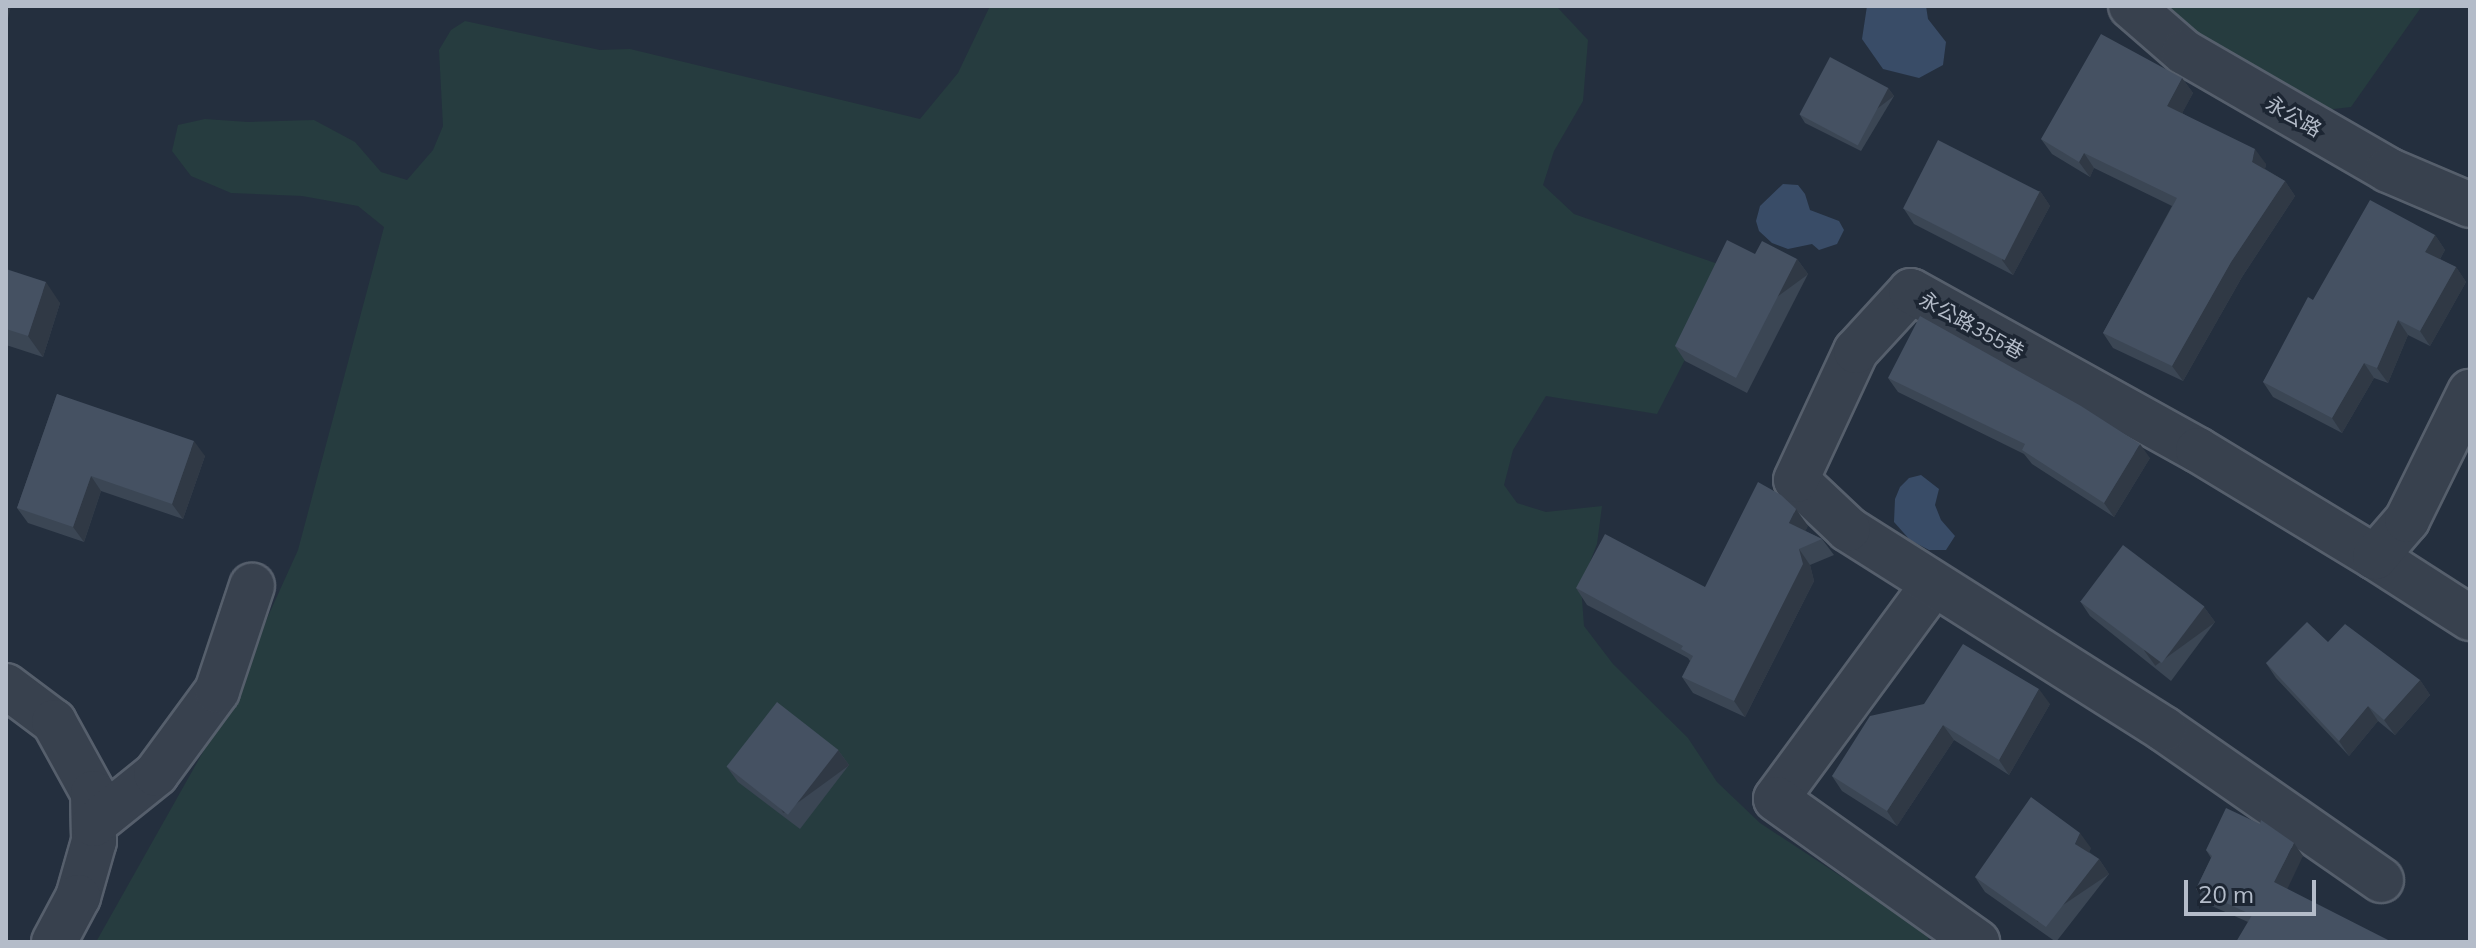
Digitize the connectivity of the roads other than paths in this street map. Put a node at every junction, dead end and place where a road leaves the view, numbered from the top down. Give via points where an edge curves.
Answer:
1 (2131, 6) edge
2 (2470, 205) edge
3 (2470, 392) edge
4 (2375, 557) junction
5 (1933, 585) junction
6 (252, 586) dead end
7 (2470, 618) edge
8 (6, 686) edge
9 (94, 824) junction
10 (2381, 880) dead end
11 (54, 942) edge
12 (1977, 942) edge

1 - 2 lane, 永公路 via 2184,52 2388,170
3 - 4 lane via 2407,520
4 - 5 lane, 永公路355巷 via 2198,450 1911,291 1856,351 1796,480 1848,529
4 - 7 lane, 永公路355巷
5 - 10 lane, 永公路355巷 via 2164,729
5 - 12 lane via 1776,799
6 - 9 lane via 217,691 156,774
8 - 9 lane via 54,722 93,793
9 - 11 lane via 78,897

